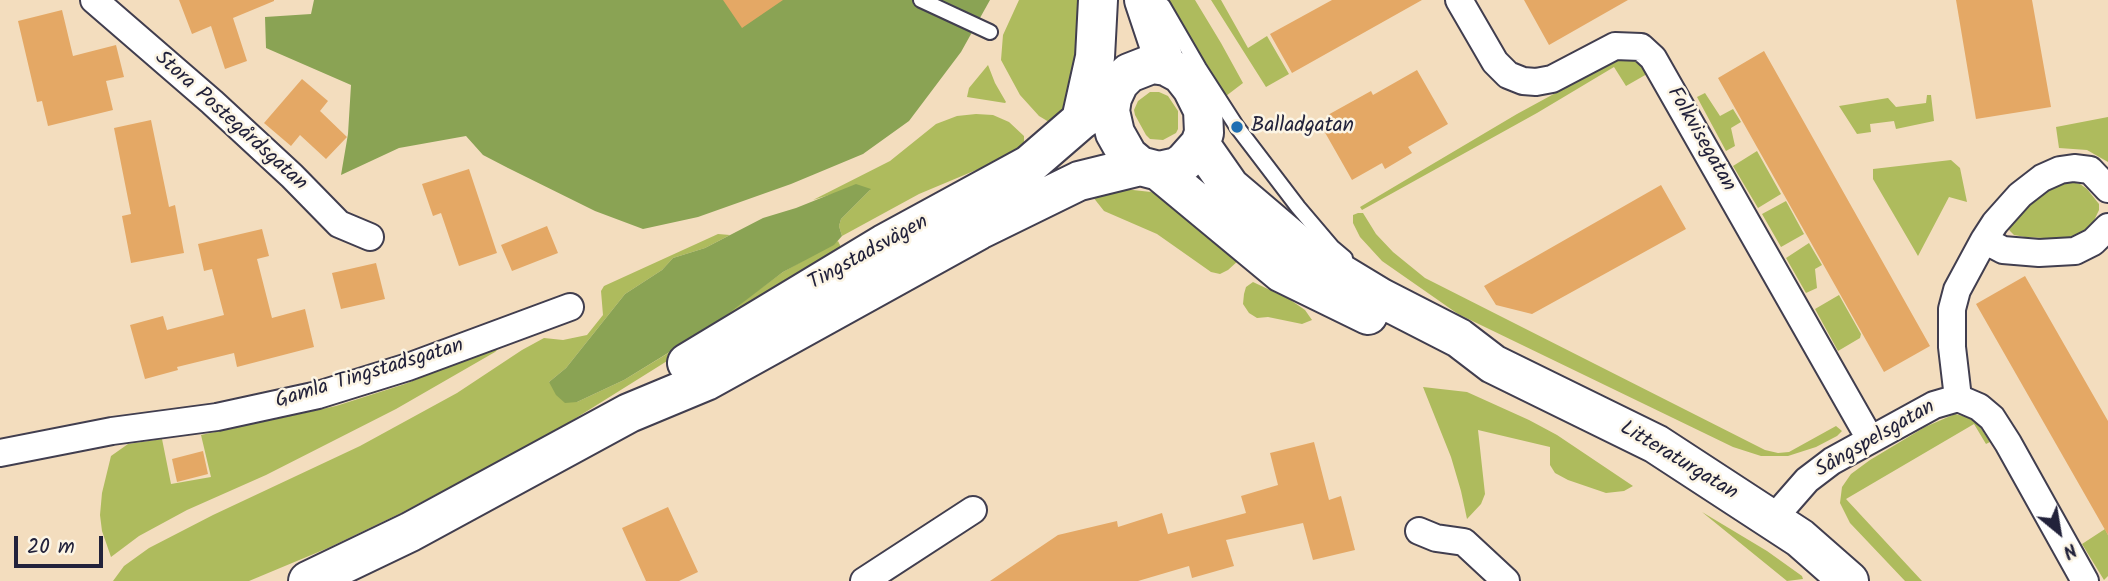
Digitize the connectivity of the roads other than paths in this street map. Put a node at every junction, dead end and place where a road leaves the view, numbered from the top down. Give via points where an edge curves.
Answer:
1 (94, 0) edge
2 (921, 0) edge
3 (1098, 0) edge
4 (1113, 0) edge
5 (1144, 0) edge
6 (1159, 0) edge
7 (1460, 0) edge
8 (990, 32) dead end
9 (1166, 66) junction
10 (1116, 91) junction
11 (1081, 120) junction
12 (1200, 144) junction
13 (1149, 168) junction
14 (2108, 189) edge
15 (2108, 227) edge
16 (370, 237) dead end
17 (1984, 240) junction
18 (1381, 298) junction
19 (570, 307) dead end
20 (1493, 364) junction
21 (1958, 398) junction
22 (629, 413) junction
23 (1870, 439) junction
24 (0, 453) edge
25 (973, 510) dead end
26 (1772, 520) junction
27 (1419, 531) dead end
28 (308, 581) edge
29 (864, 581) edge
30 (1506, 581) edge
31 (1849, 581) edge
32 (2085, 581) edge

1 - 16 street, Stora Postegårdsgatan via 212,102 339,224
2 - 8 lane
3 - 11 street via 1095,57
4 - 10 street, Litteraturgatan
5 - 9 street
6 - 18 lane via 1237,127 1298,207 1332,247 1370,279
7 - 23 street, Folkvisegatan via 1495,62 1523,81 1552,79 1615,46 1641,47 1653,58
9 - 10 street via 1141,67 1129,73
9 - 12 street via 1181,74 1198,98 1204,119
10 - 11 street, Tingstadsvägen
10 - 13 street, Litteraturgatan via 1111,121 1115,133 1128,156
11 - 22 street, Tingstadsvägen via 1029,165 884,243 690,362
12 - 13 street via 1184,162
12 - 18 street, Litteraturgatan via 1230,187 1275,227 1310,255
13 - 20 street, Litteraturgatan via 1282,273 1458,356
13 - 22 street, Tingstadsvägen via 1079,181 979,230 706,381
14 - 17 street, Sångspelsgatan via 2090,170 2060,170 2020,195
15 - 17 street via 2075,251 2003,250
17 - 21 street, Sångspelsgatan via 1952,309
18 - 20 street, Litteraturgatan via 1458,338
19 - 24 street, Gamla Tingstadsgatan via 318,395 217,417
20 - 26 street, Litteraturgatan via 1656,444
21 - 23 street, Sångspelsgatan via 1934,405
21 - 32 street via 1992,418
22 - 28 street, Tingstadsvägen via 421,526
23 - 26 street, Sångspelsgatan via 1807,480
25 - 29 street
26 - 31 street, Litteraturgatan
27 - 30 street via 1464,542

